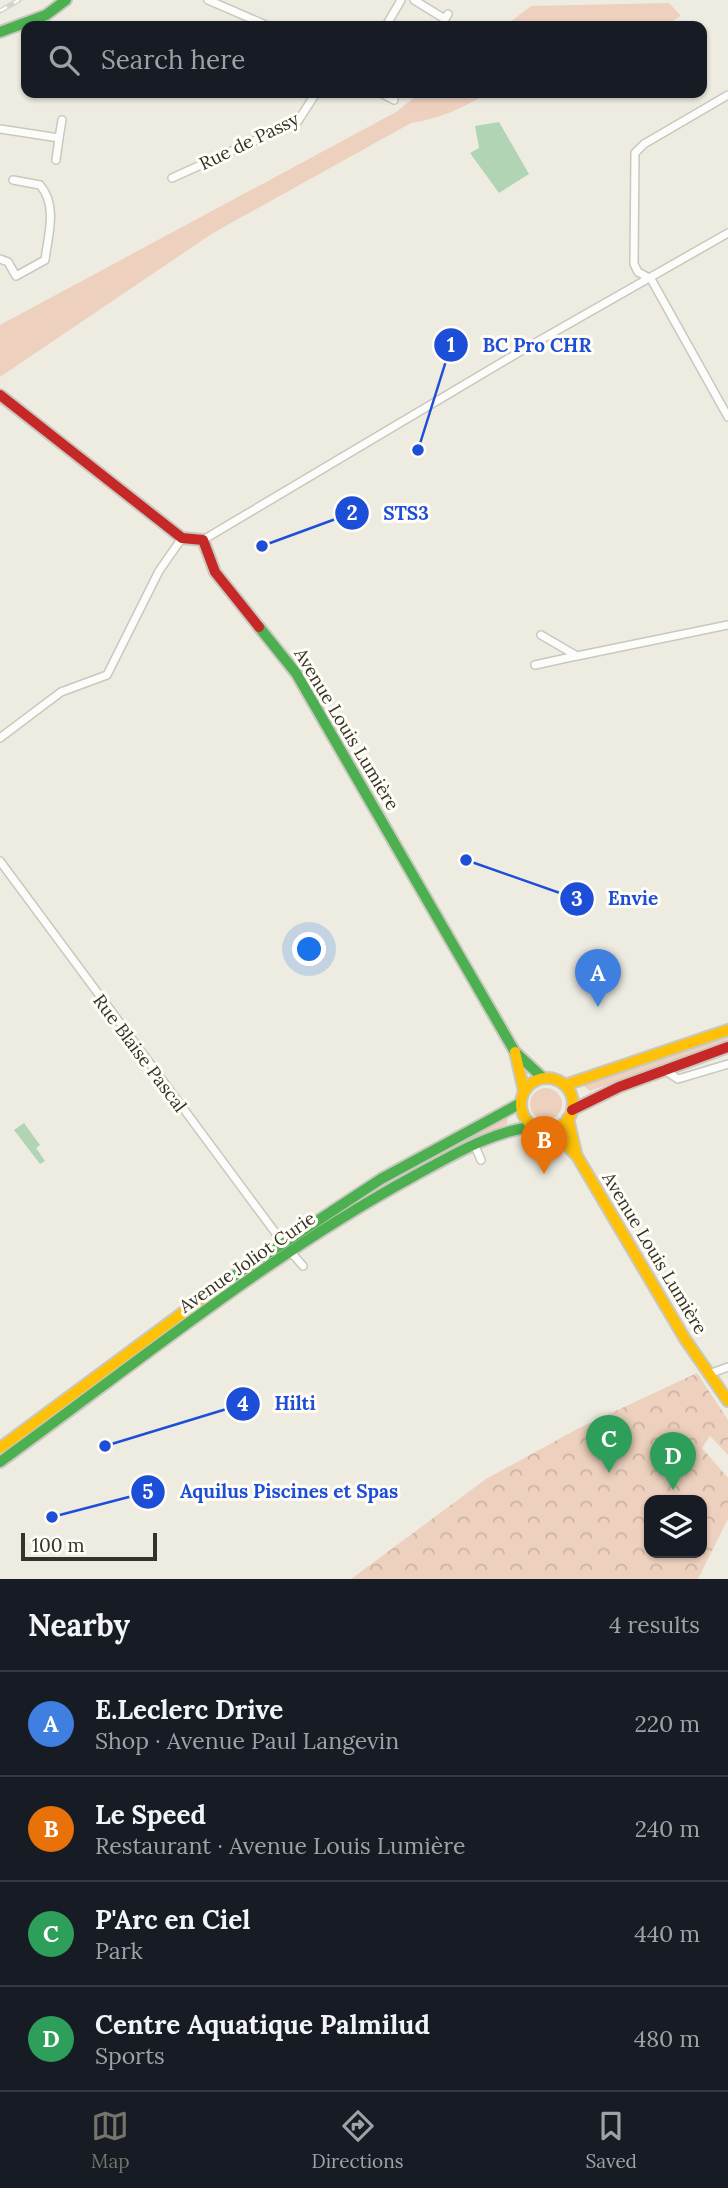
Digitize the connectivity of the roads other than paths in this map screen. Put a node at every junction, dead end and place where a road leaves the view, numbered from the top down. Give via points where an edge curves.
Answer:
1 (208, 0) edge
2 (401, 0) edge
3 (414, 0) edge
4 (62, 1) edge
5 (448, 14) dead end
6 (30, 21) edge
7 (256, 21) edge
8 (389, 21) edge
9 (21, 24) edge
10 (0, 32) edge
11 (728, 96) edge
12 (313, 98) edge
13 (391, 98) edge
14 (394, 100) dead end
15 (62, 120) dead end
16 (0, 130) edge
17 (59, 138) junction
18 (57, 160) dead end
19 (172, 178) dead end
20 (13, 180) dead end
21 (728, 233) edge
22 (0, 259) edge
23 (651, 279) junction
24 (0, 395) edge
25 (728, 417) edge
26 (182, 538) junction
27 (203, 540) junction
28 (728, 625) edge
29 (541, 635) dead end
30 (577, 656) junction
31 (535, 665) dead end
32 (0, 738) edge
33 (0, 861) edge
34 (728, 1030) edge
35 (728, 1047) edge
36 (516, 1052) junction
37 (728, 1064) edge
38 (663, 1069) junction
39 (543, 1078) junction
40 (565, 1085) junction
41 (524, 1091) junction
42 (521, 1103) junction
43 (570, 1114) junction
44 (535, 1126) junction
45 (551, 1129) junction
46 (474, 1144) junction
47 (577, 1156) junction
48 (481, 1160) dead end
49 (286, 1247) junction
50 (303, 1266) dead end
51 (728, 1367) edge
52 (709, 1374) junction
53 (728, 1401) edge
54 (0, 1448) edge
55 (0, 1462) edge

1 - 7 street
2 - 8 street
3 - 5 street via 445,19
4 - 6 main road
9 - 10 main road
11 - 23 street via 635,153 634,264
12 - 19 street, Rue de Passy via 298,121
13 - 14 street
15 - 17 street
16 - 17 street
17 - 18 street
20 - 22 street via 40,185 49,199 52,208 45,260 16,276 8,262
21 - 23 street
23 - 25 street
23 - 27 street
24 - 26 main road
26 - 27 main road
26 - 32 street via 159,571 107,675 61,692
27 - 36 main road, Avenue Louis Lumière via 215,572 296,673
28 - 30 street
29 - 30 street
30 - 31 street
33 - 49 street, Rue Blaise Pascal
34 - 40 main road
35 - 38 main road
36 - 39 main road, Avenue Louis Lumière
36 - 41 main road, Avenue Louis Lumière
37 - 38 street via 678,1079
38 - 43 main road via 583,1102
39 - 40 main road
39 - 41 main road
40 - 43 main road via 572,1097
41 - 42 main road
42 - 44 main road via 524,1116
42 - 49 main road, Avenue Joliot Curie via 381,1179
43 - 45 main road
43 - 47 main road, Avenue Louis Lumière
44 - 45 main road
44 - 46 main road, Avenue Joliot Curie via 512,1129
45 - 47 main road, Avenue Louis Lumière
46 - 48 street
46 - 49 main road, Avenue Joliot Curie
47 - 52 main road, Avenue Louis Lumière
49 - 50 street, Rue Blaise Pascal
49 - 54 main road, Avenue Joliot Curie via 234,1275
49 - 55 main road, Avenue Joliot Curie
51 - 52 street
52 - 53 main road, Avenue Louis Lumière

